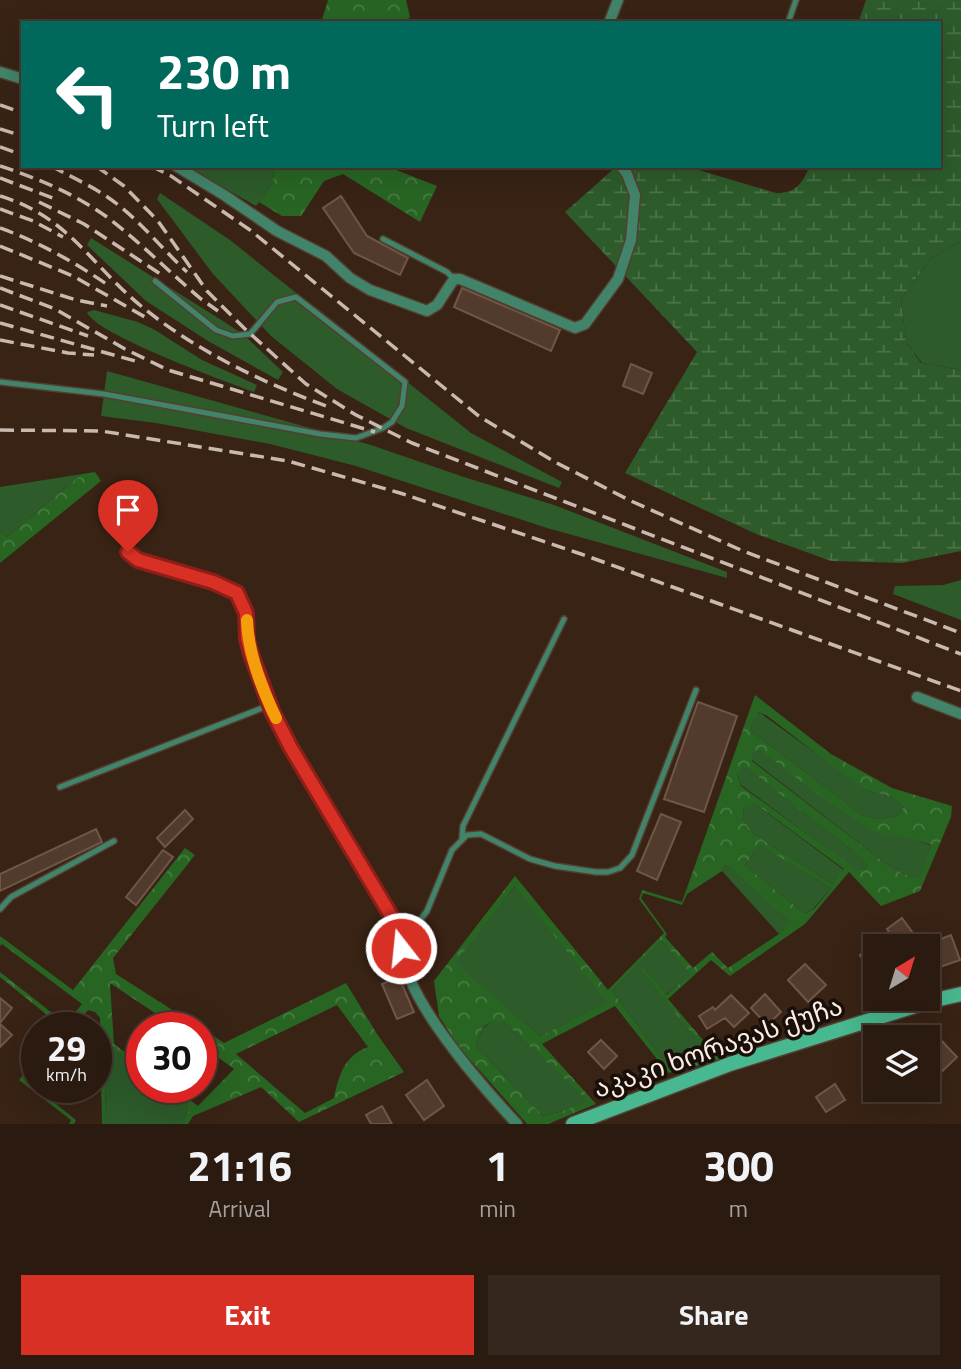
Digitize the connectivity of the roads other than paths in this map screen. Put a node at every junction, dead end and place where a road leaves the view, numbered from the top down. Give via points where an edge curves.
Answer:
1 (618, 0) edge
2 (796, 0) edge
3 (610, 21) edge
4 (789, 21) edge
5 (0, 72) edge
6 (21, 78) edge
7 (179, 168) edge
8 (622, 168) edge
9 (383, 239) dead end
10 (453, 279) junction
11 (155, 281) dead end
12 (0, 382) edge
13 (136, 500) dead end
14 (564, 619) dead end
15 (696, 690) dead end
16 (917, 697) dead end
17 (270, 705) junction
18 (961, 714) edge
19 (60, 787) dead end
20 (462, 838) junction
21 (114, 841) dead end
22 (0, 909) edge
23 (407, 938) junction
24 (961, 994) edge
25 (517, 1124) edge
26 (573, 1124) edge

1 - 3 street
2 - 4 lane
5 - 6 street
7 - 10 street via 277,231 326,256 370,290 427,311 437,305
8 - 10 street via 635,195 631,240 618,279 585,324 575,328 460,278
9 - 10 lane
11 - 12 lane via 216,330 233,336 250,334 277,302 296,297 405,382 402,406 392,422 356,438 104,394
13 - 17 lane via 124,539 128,552 138,560 237,593
14 - 20 lane via 463,826
15 - 20 lane via 632,855 620,868 596,872 555,866 518,854 481,834
16 - 18 street
17 - 19 lane
17 - 23 lane via 291,748
20 - 23 lane via 452,850 427,911
21 - 22 lane via 11,897
23 - 25 street via 401,948 403,961 436,1028
24 - 26 street, აკაკი ხორავას ქუჩა via 730,1064

